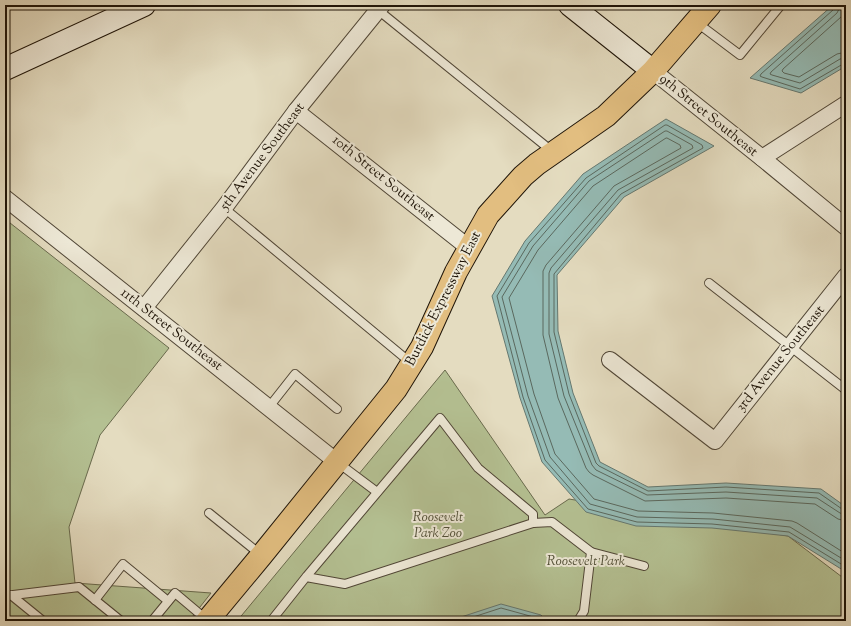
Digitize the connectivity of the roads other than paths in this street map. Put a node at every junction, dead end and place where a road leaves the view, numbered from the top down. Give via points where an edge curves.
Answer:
1 (144, 5) edge
2 (570, 5) edge
3 (710, 5) edge
4 (781, 5) edge
5 (380, 7) edge
6 (696, 22) junction
7 (5, 68) edge
8 (653, 71) junction
9 (846, 104) edge
10 (296, 110) junction
11 (554, 152) junction
12 (762, 158) junction
13 (5, 198) edge
14 (224, 208) junction
15 (846, 227) edge
16 (469, 248) junction
17 (846, 276) edge
18 (709, 283) dead end
19 (144, 308) junction
20 (790, 346) junction
21 (610, 360) dead end
22 (411, 364) junction
23 (846, 390) edge
24 (269, 407) junction
25 (337, 409) dead end
26 (337, 462) junction
27 (377, 492) junction
28 (209, 514) dead end
29 (533, 523) junction
30 (591, 552) junction
31 (261, 556) junction
32 (644, 566) dead end
33 (306, 577) junction
34 (8, 596) edge
35 (95, 600) junction
36 (168, 601) junction
37 (207, 620) edge
38 (43, 621) edge
39 (121, 621) edge
40 (152, 621) edge
41 (271, 621) edge
42 (578, 621) edge

1 - 7 street
2 - 8 street, 9th Street Southeast
3 - 6 main road, Burdick Expressway East
4 - 6 lane via 740,55
5 - 10 street, 5th Avenue Southeast
5 - 11 lane
6 - 8 main road, Burdick Expressway East
8 - 11 main road, Burdick Expressway East via 606,116
8 - 12 street, 9th Street Southeast
9 - 12 street
10 - 14 street, 5th Avenue Southeast
10 - 16 street, 10th Street Southeast
11 - 16 main road, Burdick Expressway East via 523,176 488,215
12 - 15 street, 9th Street Southeast
13 - 19 street, 11th Street Southeast
14 - 19 street, 5th Avenue Southeast
14 - 22 lane
16 - 22 main road, Burdick Expressway East via 422,347
17 - 20 street, 3rd Avenue Southeast
18 - 20 lane
19 - 24 street, 11th Street Southeast
20 - 21 street, 3rd Avenue Southeast via 715,441
20 - 23 lane
22 - 26 main road, Burdick Expressway East via 396,389
24 - 25 lane via 295,374
24 - 26 street, 11th Street Southeast
26 - 27 lane
26 - 31 main road, Burdick Expressway East
27 - 29 lane via 440,418 478,468 533,514
27 - 33 lane
28 - 31 lane
29 - 30 lane via 552,522
29 - 33 lane via 345,584
30 - 32 lane
30 - 42 lane via 584,612
31 - 37 main road, Burdick Expressway East
33 - 41 lane
34 - 35 lane via 79,587
34 - 38 lane
35 - 36 lane via 123,564
35 - 39 lane
36 - 37 lane via 175,593
36 - 40 lane

